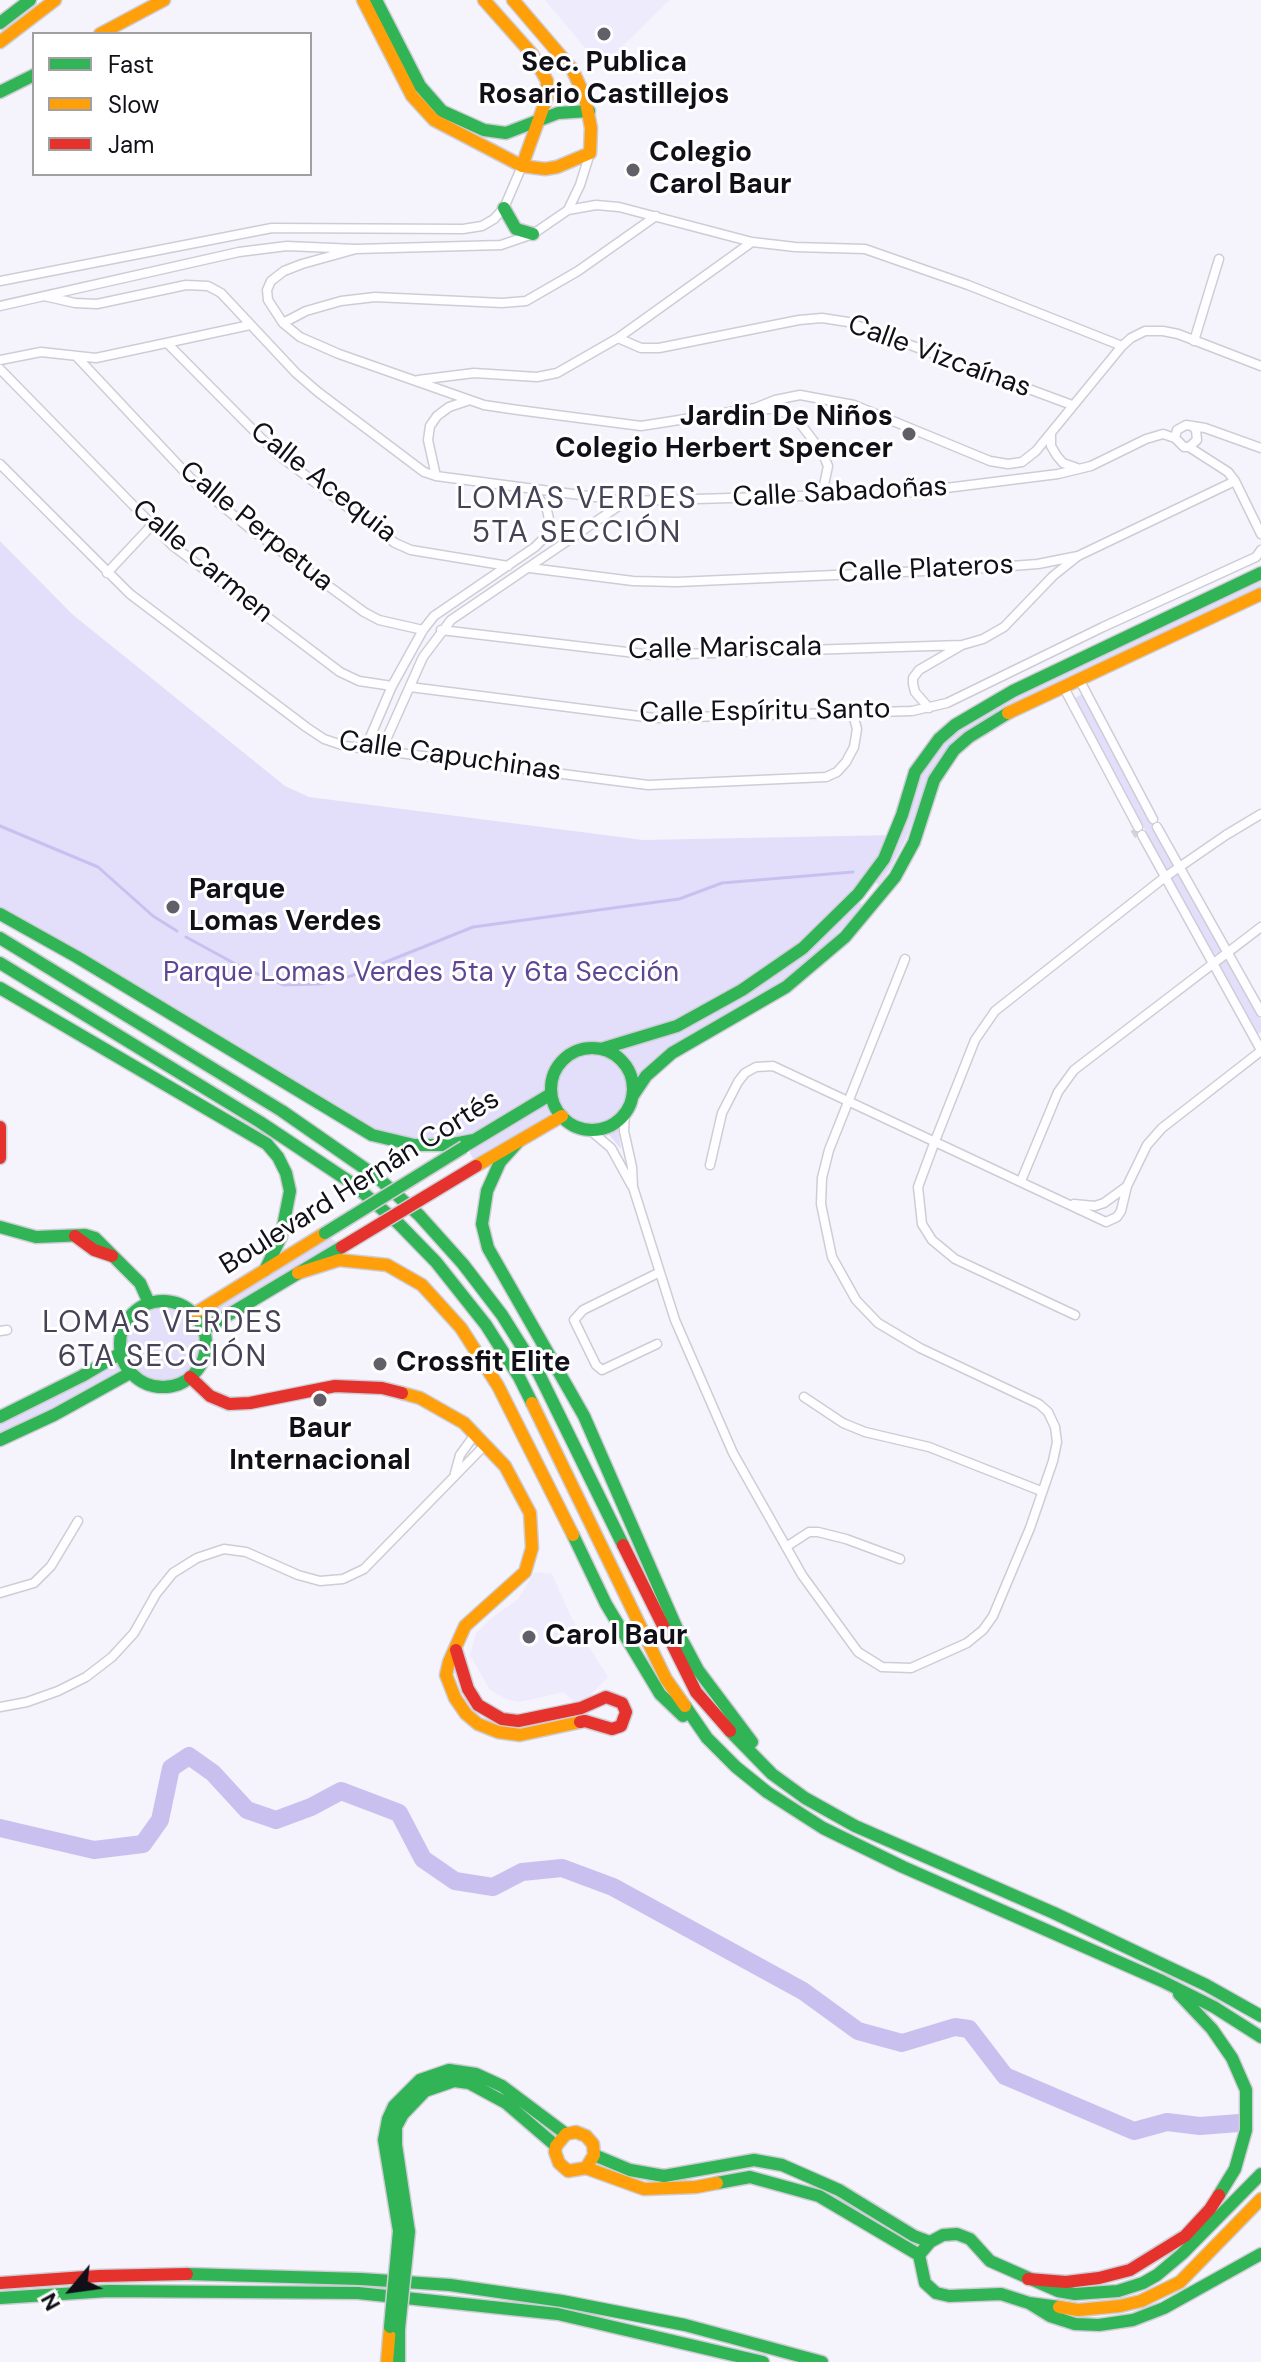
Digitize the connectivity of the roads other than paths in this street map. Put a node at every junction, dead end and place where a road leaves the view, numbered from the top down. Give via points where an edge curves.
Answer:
1 (30, 0) edge
2 (55, 0) edge
3 (164, 0) edge
4 (363, 0) edge
5 (376, 0) edge
6 (484, 0) edge
7 (513, 0) edge
8 (0, 23) edge
9 (104, 32) edge
10 (0, 42) edge
11 (32, 76) edge
12 (0, 92) edge
13 (589, 111) junction
14 (540, 119) junction
15 (590, 153) junction
16 (522, 166) junction
17 (504, 208) junction
18 (568, 210) junction
19 (656, 216) junction
20 (533, 234) junction
21 (752, 242) junction
22 (356, 249) junction
23 (1219, 259) dead end
24 (0, 281) edge
25 (44, 296) junction
26 (0, 306) edge
27 (283, 323) junction
28 (250, 325) junction
29 (618, 338) junction
30 (1194, 341) junction
31 (168, 344) junction
32 (1122, 346) junction
33 (77, 357) junction
34 (0, 360) edge
35 (1261, 366) edge
36 (0, 369) edge
37 (418, 380) junction
38 (470, 400) junction
39 (1072, 405) junction
40 (755, 408) junction
41 (1192, 426) junction
42 (1051, 433) junction
43 (1175, 438) junction
44 (1189, 447) junction
45 (1261, 448) edge
46 (0, 464) edge
47 (1082, 469) junction
48 (436, 476) junction
49 (1235, 481) junction
50 (533, 489) junction
51 (809, 497) junction
52 (626, 501) junction
53 (151, 526) junction
54 (1261, 534) edge
55 (1261, 550) edge
56 (1078, 556) junction
57 (508, 566) junction
58 (530, 568) junction
59 (107, 573) junction
60 (1261, 573) edge
61 (1261, 594) edge
62 (423, 630) junction
63 (441, 630) junction
64 (962, 645) junction
65 (1079, 679) junction
66 (392, 686) junction
67 (1063, 686) junction
68 (410, 687) junction
69 (929, 708) junction
70 (852, 711) junction
71 (365, 749) junction
72 (381, 751) junction
73 (1139, 793) junction
74 (1124, 801) junction
75 (1261, 814) edge
76 (1179, 867) junction
77 (1165, 877) junction
78 (869, 880) junction
79 (884, 892) junction
80 (858, 894) junction
81 (872, 906) junction
82 (0, 914) edge
83 (1261, 927) edge
84 (0, 938) edge
85 (1228, 953) junction
86 (905, 959) dead end
87 (0, 963) edge
88 (1213, 964) junction
89 (0, 988) edge
90 (1261, 1012) edge
91 (601, 1049) junction
92 (1261, 1050) edge
93 (551, 1094) junction
94 (632, 1097) junction
95 (849, 1101) junction
96 (625, 1113) junction
97 (562, 1116) junction
98 (0, 1127) edge
99 (590, 1130) junction
100 (935, 1141) junction
101 (518, 1142) junction
102 (469, 1144) junction
103 (628, 1153) junction
104 (618, 1157) junction
105 (0, 1158) edge
106 (710, 1165) dead end
107 (1021, 1181) junction
108 (1127, 1186) junction
109 (633, 1187) junction
110 (1070, 1204) junction
111 (0, 1227) edge
112 (265, 1270) junction
113 (298, 1273) junction
114 (658, 1273) junction
115 (149, 1303) junction
116 (194, 1314) junction
117 (1075, 1315) dead end
118 (203, 1330) junction
119 (657, 1344) dead end
120 (121, 1353) junction
121 (130, 1373) junction
122 (190, 1377) junction
123 (804, 1397) dead end
124 (0, 1417) edge
125 (476, 1433) junction
126 (0, 1440) edge
127 (486, 1444) junction
128 (455, 1474) junction
129 (1041, 1491) junction
130 (78, 1521) dead end
131 (786, 1547) junction
132 (900, 1559) dead end
133 (0, 1593) edge
134 (456, 1650) junction
135 (0, 1707) edge
136 (707, 1738) junction
137 (805, 1798) junction
138 (1162, 1981) junction
139 (1230, 1998) junction
140 (1261, 2003) edge
141 (1261, 2016) edge
142 (1261, 2037) edge
143 (566, 2134) junction
144 (556, 2146) junction
145 (594, 2155) junction
146 (586, 2168) junction
147 (1261, 2174) edge
148 (1261, 2199) edge
149 (404, 2232) junction
150 (930, 2242) junction
151 (1261, 2254) edge
152 (919, 2255) junction
153 (1028, 2279) junction
154 (0, 2283) edge
155 (0, 2298) edge
156 (1029, 2303) junction
157 (395, 2328) junction
158 (387, 2362) edge
159 (399, 2362) edge
160 (763, 2362) edge
161 (822, 2362) edge

1 - 8 main road
2 - 10 main road
3 - 9 main road
4 - 16 main road via 420,107 434,120
5 - 14 main road via 420,86 442,111 484,130 506,133
6 - 14 main road via 542,69 547,97
7 - 13 main road via 572,69
11 - 12 main road
13 - 14 main road
13 - 15 main road
14 - 16 main road
15 - 16 main road via 557,167
15 - 18 street
16 - 17 street
17 - 20 main road via 516,229
17 - 24 street via 482,226 463,229 272,228
18 - 19 street via 596,205
18 - 20 street
19 - 21 street
19 - 27 street via 526,301 375,297 341,301
20 - 22 street via 501,245
21 - 29 street
21 - 32 street via 865,249
22 - 25 street via 287,246 239,252
22 - 27 street via 302,264 271,281 268,300
23 - 30 street
25 - 26 street
25 - 28 street, Calle Sabadoñas via 97,304 186,285 208,286
27 - 37 street via 300,337 339,354
28 - 31 street
28 - 48 street, Calle Sabadoñas via 318,392 401,456
29 - 37 street via 557,373 474,373
29 - 39 street, Calle Vizcaínas via 641,348 659,348 822,318 848,322
30 - 32 street via 1145,331
30 - 35 street
31 - 33 street
31 - 57 street, Calle Acequia via 276,453 395,543
32 - 39 street
33 - 34 street via 41,352
33 - 62 street, Calle Perpetua via 198,486 248,527 364,612
36 - 53 street, Calle Carmen
37 - 38 street
38 - 40 street via 641,426
38 - 48 street via 449,407 430,426
39 - 42 street
40 - 42 street via 800,395 854,405 1008,464 1022,462
40 - 51 street via 776,409 796,418 822,452 828,466 824,485
41 - 43 street, Calle Sabadoñas via 1180,426
41 - 44 street via 1198,435
41 - 45 street
42 - 47 street via 1051,446 1063,463
43 - 44 street
43 - 47 street, Calle Sabadoñas via 1163,434 1146,439
44 - 49 street
46 - 59 street, Calle Capuchinas
47 - 51 street, Calle Sabadoñas via 906,493
48 - 50 street, Calle Sabadoñas
49 - 54 street
49 - 56 street
50 - 52 street, Calle Sabadoñas
50 - 57 street via 550,524 545,537
51 - 52 street, Calle Sabadoñas
52 - 58 street
53 - 59 street
53 - 66 street, Calle Carmen via 340,672
55 - 69 street, Calle Espíritu Santo via 1256,557
56 - 58 street, Calle Plateros via 970,569 677,582
56 - 64 street, Calle Plateros via 1004,627
57 - 62 street via 434,616
58 - 63 street
59 - 71 street, Calle Capuchinas via 324,739
60 - 78 main road via 1013,691 955,725 915,772 884,859
61 - 65 main road
62 - 66 street
63 - 64 street, Calle Mariscala via 652,655
63 - 68 street
64 - 69 street, Calle Plateros via 913,678 915,692
65 - 67 main road
65 - 73 street
66 - 71 street
67 - 74 street
67 - 79 main road via 997,720 954,750 934,780 906,860
68 - 70 street, Calle Espíritu Santo via 654,718
68 - 72 street
69 - 70 street, Calle Espíritu Santo
70 - 72 street, Calle Capuchinas via 854,747 837,772 826,777 648,785
71 - 72 street, Calle Capuchinas
73 - 74 street
73 - 76 street
74 - 77 street
75 - 76 street
76 - 77 street
76 - 85 street
77 - 88 street
77 - 100 street via 995,1011 975,1040
78 - 79 main road
78 - 80 main road
79 - 81 main road
80 - 81 main road
80 - 91 main road via 803,948 742,990 677,1026
81 - 94 main road via 819,961 786,987 672,1053
82 - 102 main road via 372,1135 414,1145
83 - 85 street
84 - 137 main road via 282,1111 377,1177 419,1215 502,1315 539,1374 696,1692 744,1748
85 - 88 street
85 - 90 street
86 - 95 street
87 - 136 main road via 353,1184 436,1262 519,1377 666,1679
88 - 92 street
88 - 107 street via 1065,1079
89 - 112 main road via 267,1144 286,1173 290,1191 281,1237
91 - 93 main road via 581,1049 564,1058 553,1075
91 - 94 main road via 629,1070
92 - 108 street via 1162,1128 1142,1153
93 - 97 main road
93 - 102 main road, Boulevard Hernán Cortés
94 - 96 main road
95 - 100 street
95 - 106 street via 773,1066 756,1067 731,1093
95 - 129 street via 822,1178 821,1204 832,1257 856,1300 878,1323 1048,1412 1057,1442
96 - 99 main road via 611,1126
96 - 103 street
97 - 99 main road
97 - 101 main road, Boulevard Hernán Cortés
98 - 105 main road
99 - 104 street
100 - 107 street
100 - 117 street via 918,1187 922,1224 932,1240 955,1259
101 - 113 main road, Boulevard Hernán Cortés, bridge
101 - 137 main road via 500,1162 487,1191 482,1224 488,1248 584,1416 698,1670 730,1716
102 - 112 main road, Boulevard Hernán Cortés, bridge
103 - 104 street
103 - 109 street
104 - 109 street
107 - 110 street
108 - 110 street via 1095,1206
108 - 110 street via 1121,1211 1111,1221 1102,1222
109 - 114 street
111 - 115 main road via 36,1237 75,1236 112,1256 140,1283
112 - 116 main road, Boulevard Hernán Cortés
113 - 118 main road, Boulevard Hernán Cortés
113 - 136 main road via 339,1260 387,1265 422,1285 443,1307 498,1386 606,1604 660,1694
114 - 119 street via 577,1313 574,1320 602,1370
114 - 131 street via 733,1453
115 - 116 main road via 173,1302
115 - 120 main road via 125,1323
116 - 118 main road
118 - 122 main road via 206,1347
120 - 121 main road
120 - 124 main road
121 - 122 main road via 159,1387
121 - 126 main road
122 - 125 main road via 210,1396 229,1404 335,1386 382,1388 428,1401
123 - 129 street via 865,1432 929,1447
125 - 127 main road
125 - 128 street via 460,1455
127 - 128 street
127 - 134 main road via 527,1505 532,1548 525,1572 465,1626
128 - 135 street via 364,1569 343,1579 320,1581 246,1552 224,1549 197,1558 173,1573 134,1633 86,1677 48,1695
129 - 131 street via 993,1616 967,1643 911,1668 882,1667 858,1652
130 - 133 street via 51,1566 34,1583
131 - 132 street via 818,1532
134 - 134 main road via 446,1675 455,1698 478,1724 520,1735 585,1721 612,1729 625,1719 622,1703 606,1697 530,1719 502,1719 473,1697
136 - 138 main road via 767,1792 823,1828
137 - 139 main road via 911,1853 1054,1913
138 - 142 main road
138 - 153 main road via 1212,2029 1246,2090 1246,2130 1235,2169 1185,2236 1130,2270 1066,2282
139 - 140 main road
139 - 141 main road
143 - 144 main road
143 - 145 main road via 586,2136
143 - 149 main road via 502,2086 476,2074 449,2070 420,2080 394,2106 384,2140
144 - 146 main road via 563,2168
144 - 149 main road via 506,2103 469,2083 454,2081 425,2091 396,2127
145 - 146 main road
145 - 150 main road via 630,2170 664,2176 754,2160 782,2165 839,2190
146 - 152 main road via 644,2189 750,2177 772,2181 819,2196
147 - 153 main road via 1182,2254 1143,2283 1075,2294
148 - 156 main road via 1180,2282 1141,2301 1078,2310
149 - 157 main road, bridge
150 - 152 main road
150 - 153 main road via 957,2234 970,2239 990,2261
151 - 156 main road via 1133,2320 1075,2324
152 - 156 main road via 925,2283 936,2293 1001,2294
154 - 161 main road via 192,2274 450,2285 670,2322
155 - 160 main road via 150,2290 358,2293 558,2314
157 - 158 main road
157 - 159 main road

